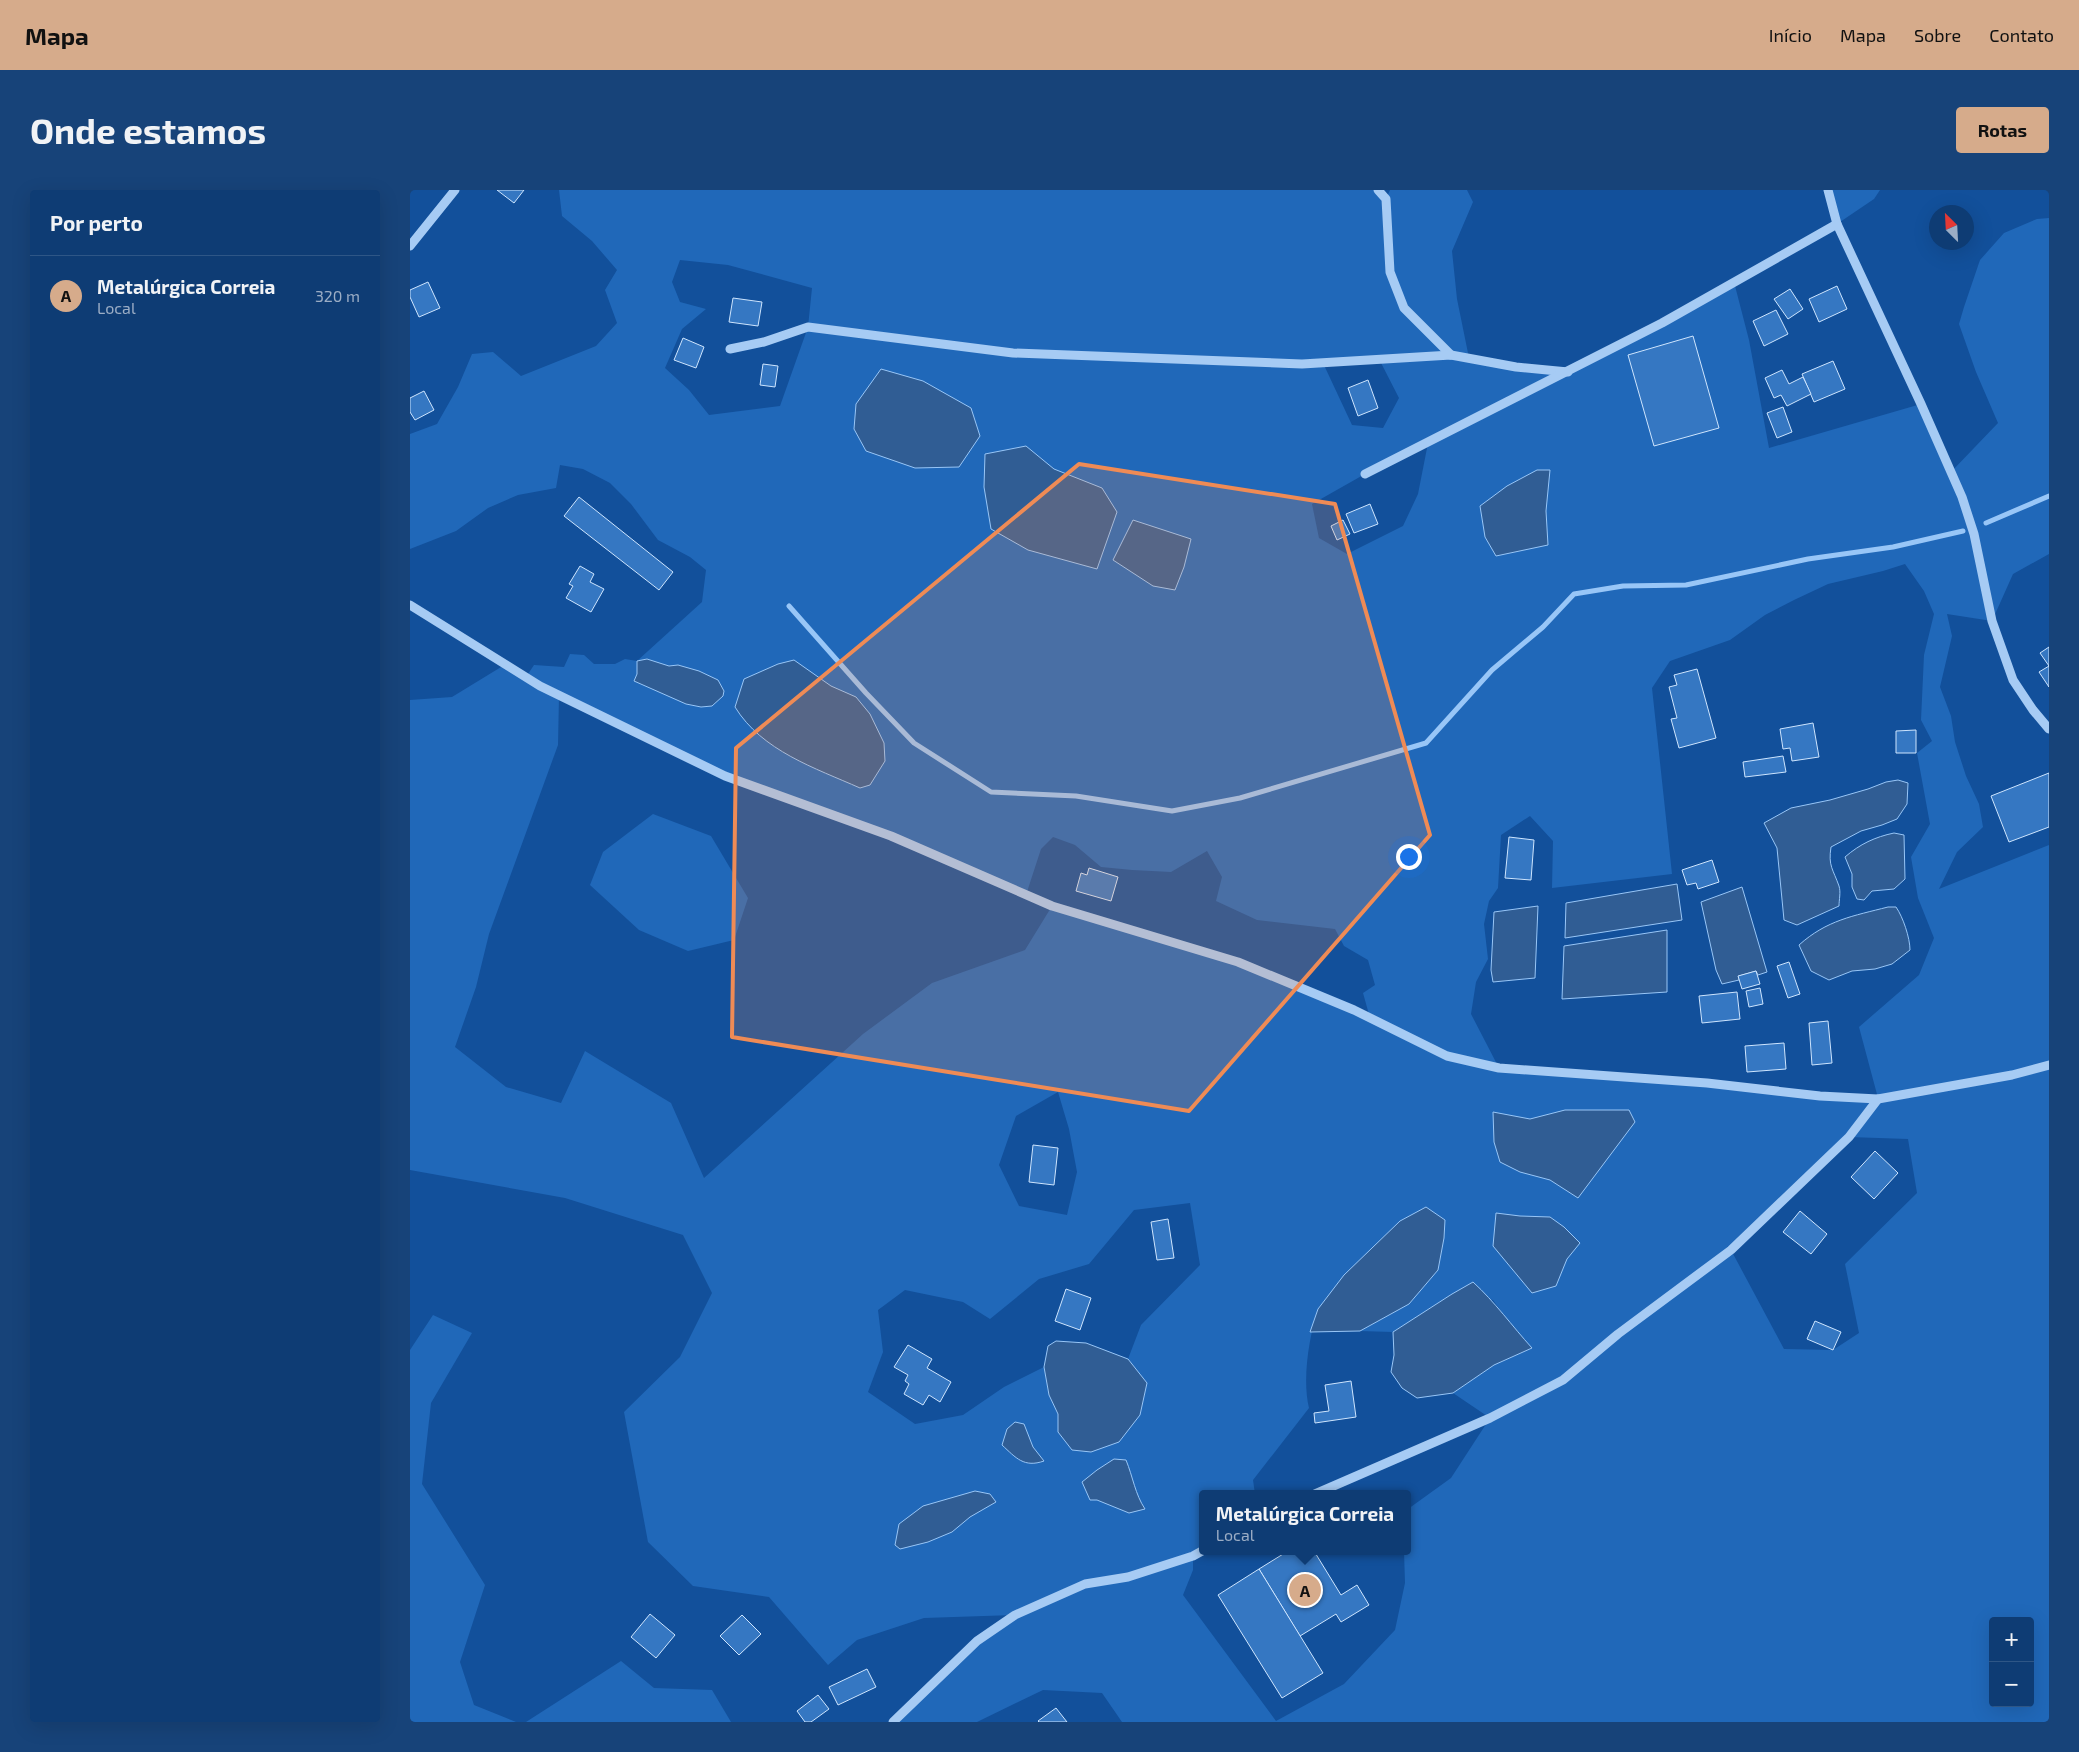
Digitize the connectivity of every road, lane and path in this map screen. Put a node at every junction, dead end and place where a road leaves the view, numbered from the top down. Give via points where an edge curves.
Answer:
1 (455, 190) edge
2 (1378, 190) edge
3 (1828, 190) edge
4 (1837, 224) junction
5 (410, 246) edge
6 (730, 349) dead end
7 (1450, 354) junction
8 (1568, 372) junction
9 (1365, 474) dead end
10 (410, 605) edge
11 (2049, 728) edge
12 (2049, 1065) edge
13 (1878, 1098) junction
14 (1324, 1490) edge
15 (1199, 1552) edge
16 (893, 1722) edge

1 - 5 street
2 - 7 street via 1386,199 1390,272 1404,308
3 - 4 street
4 - 8 street
4 - 11 street via 1962,497 1974,534 1992,620 2014,680
6 - 7 street via 808,327 1013,353 1302,364
7 - 8 street via 1516,367
8 - 9 street
10 - 13 street via 540,686 725,776 891,836 1052,906 1238,962 1354,1010 1447,1056 1499,1068 1707,1083 1820,1096
12 - 13 street via 2012,1075
13 - 14 street via 1849,1137 1731,1250 1618,1334 1563,1380 1490,1418
15 - 16 street via 1128,1577 1085,1584 1015,1615 977,1641

